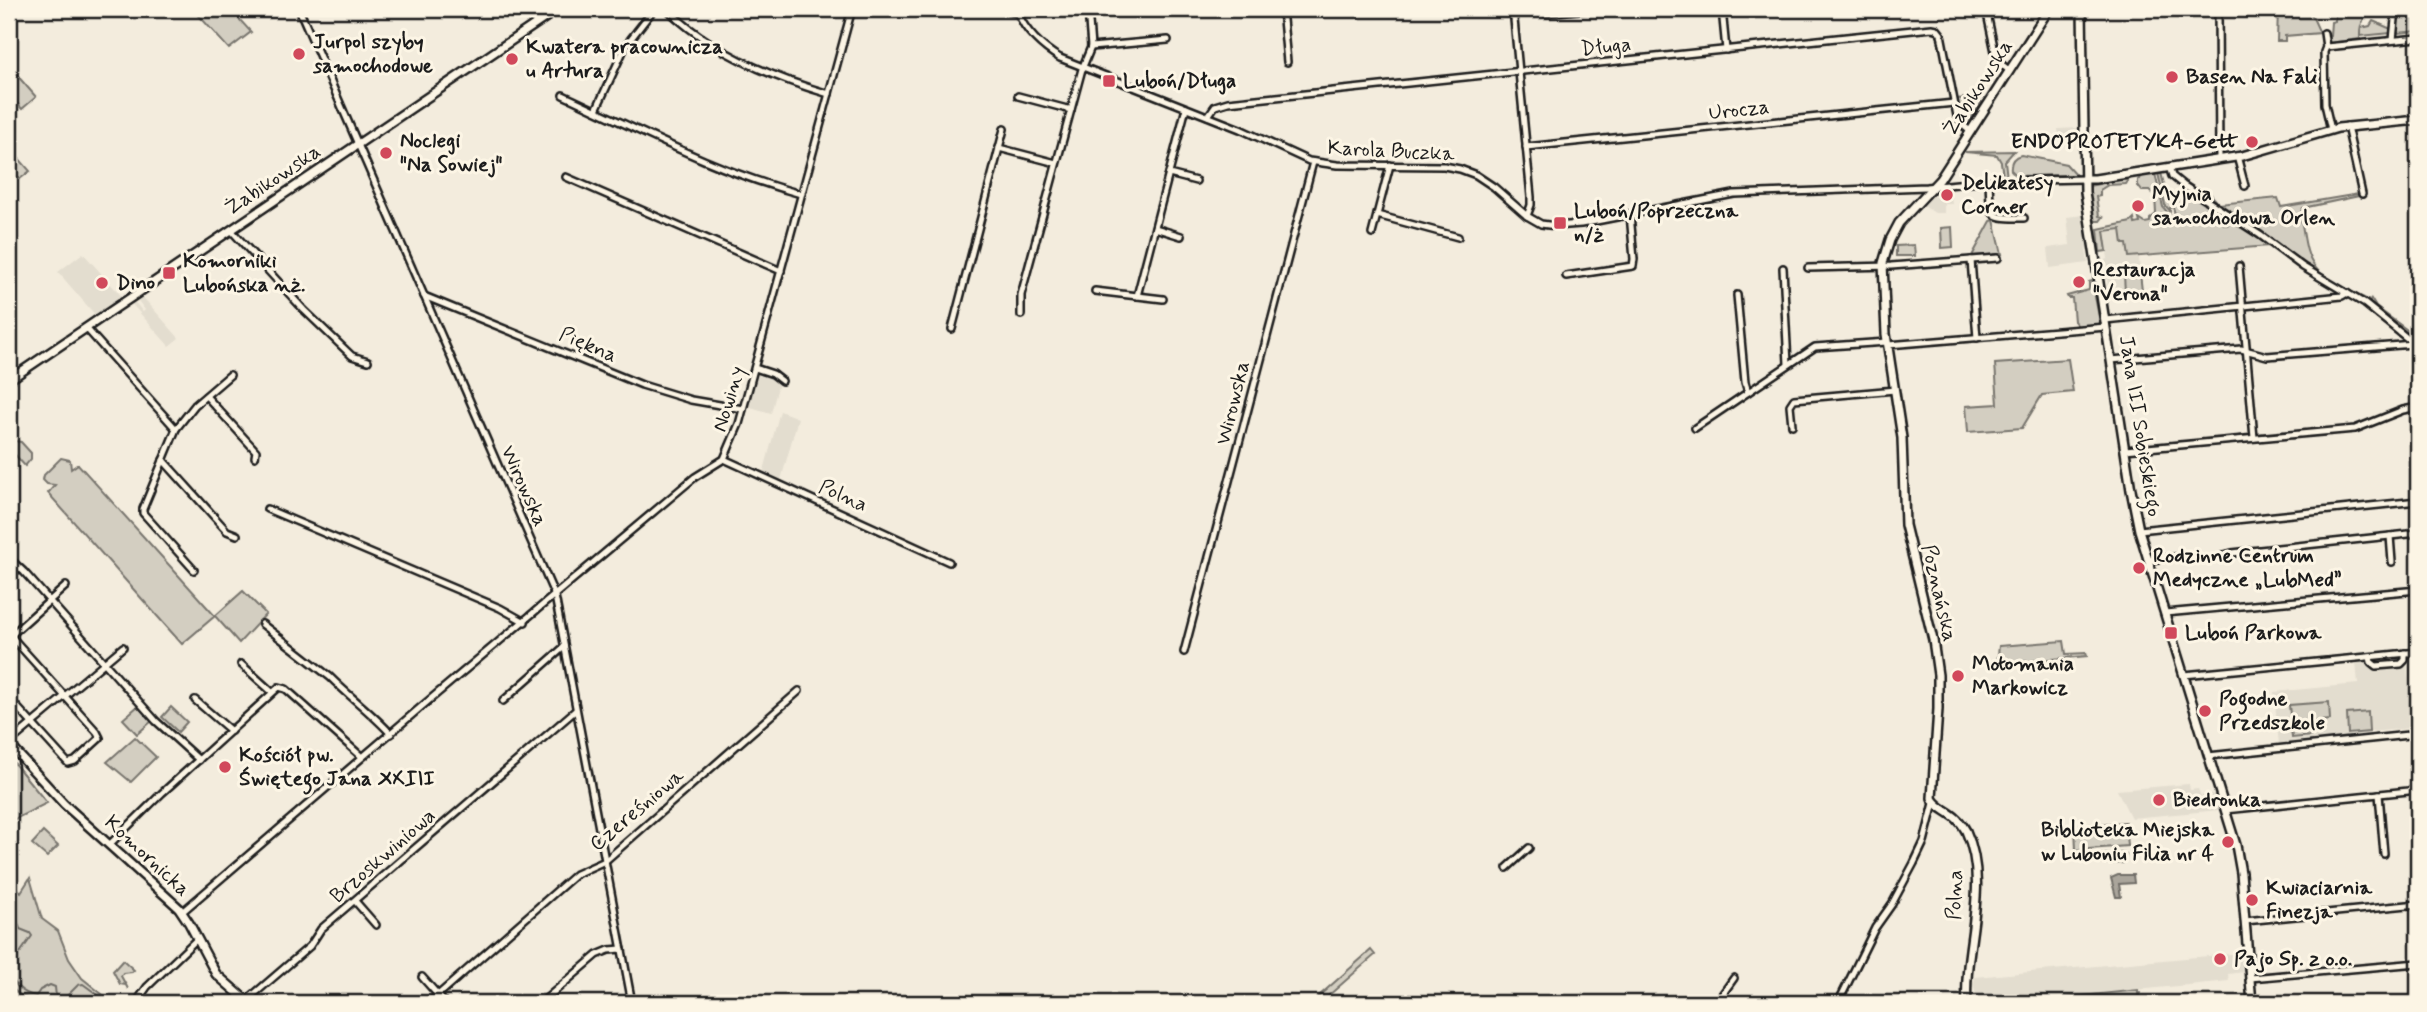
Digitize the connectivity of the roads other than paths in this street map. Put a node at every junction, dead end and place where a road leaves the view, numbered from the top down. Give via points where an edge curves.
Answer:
1 (299, 9) edge
2 (524, 9) edge
3 (558, 9) edge
4 (654, 9) edge
5 (667, 9) edge
6 (852, 9) edge
7 (1006, 9) edge
8 (1046, 9) edge
9 (1088, 9) edge
10 (1282, 9) edge
11 (1513, 9) edge
12 (1590, 9) edge
13 (1722, 9) edge
14 (1986, 9) edge
15 (2049, 9) edge
16 (2082, 9) edge
17 (2218, 9) edge
18 (2396, 9) edge
19 (1545, 13) dead end
20 (1019, 15) junction
21 (537, 23) junction
22 (2324, 33) dead end
23 (2418, 38) edge
24 (1168, 40) dead end
25 (2393, 40) junction
26 (1091, 47) junction
27 (2326, 47) junction
28 (1726, 50) junction
29 (1287, 62) dead end
30 (1083, 69) junction
31 (2010, 71) junction
32 (1519, 72) junction
33 (829, 94) junction
34 (563, 95) dead end
35 (1018, 96) dead end
36 (1954, 103) junction
37 (1186, 108) junction
38 (596, 110) junction
39 (1071, 110) junction
40 (1208, 116) junction
41 (2418, 120) edge
42 (2347, 126) junction
43 (1004, 129) dead end
44 (2331, 130) junction
45 (1971, 132) junction
46 (357, 144) junction
47 (1526, 147) junction
48 (999, 148) junction
49 (2237, 156) junction
50 (2218, 159) junction
51 (1313, 162) junction
52 (1056, 163) junction
53 (1390, 165) junction
54 (2169, 167) junction
55 (1169, 174) junction
56 (566, 177) dead end
57 (2084, 179) junction
58 (1196, 181) dead end
59 (1989, 181) junction
60 (1934, 186) junction
61 (2245, 186) dead end
62 (1910, 187) junction
63 (801, 194) junction
64 (2362, 194) dead end
65 (1918, 201) junction
66 (1630, 214) junction
67 (1377, 215) junction
68 (1527, 216) junction
69 (2024, 218) dead end
70 (1155, 229) junction
71 (231, 230) junction
72 (1372, 234) dead end
73 (1181, 236) dead end
74 (1458, 237) dead end
75 (1998, 258) dead end
76 (1971, 260) junction
77 (2239, 266) dead end
78 (1883, 267) junction
79 (1783, 268) dead end
80 (1808, 268) dead end
81 (781, 271) junction
82 (1566, 276) dead end
83 (1095, 291) dead end
84 (2347, 293) junction
85 (1737, 295) dead end
86 (424, 296) junction
87 (1137, 296) junction
88 (1163, 299) dead end
89 (2243, 307) junction
90 (1021, 315) dead end
91 (2105, 323) junction
92 (86, 328) junction
93 (952, 329) dead end
94 (1977, 338) junction
95 (1887, 343) junction
96 (2416, 345) edge
97 (2247, 349) junction
98 (368, 360) dead end
99 (2111, 360) junction
100 (1788, 364) junction
101 (755, 368) junction
102 (230, 375) dead end
103 (9, 380) edge
104 (782, 381) dead end
105 (1895, 390) junction
106 (1748, 392) junction
107 (206, 396) junction
108 (2418, 407) edge
109 (743, 410) junction
110 (1792, 425) dead end
111 (1695, 428) dead end
112 (176, 429) junction
113 (2254, 438) junction
114 (2125, 450) junction
115 (255, 457) dead end
116 (724, 459) junction
117 (163, 460) junction
118 (2418, 501) edge
119 (267, 509) dead end
120 (2139, 530) junction
121 (2418, 533) edge
122 (237, 535) dead end
123 (2390, 536) junction
124 (2224, 555) dead end
125 (2190, 556) dead end
126 (9, 558) edge
127 (947, 559) dead end
128 (2148, 560) junction
129 (2392, 562) dead end
130 (194, 570) dead end
131 (66, 586) dead end
132 (2418, 590) edge
133 (555, 596) junction
134 (50, 600) junction
135 (2165, 613) junction
136 (524, 622) junction
137 (262, 624) dead end
138 (9, 635) edge
139 (564, 647) junction
140 (123, 648) dead end
141 (1184, 652) dead end
142 (2418, 652) edge
143 (2404, 653) junction
144 (2370, 657) junction
145 (105, 663) junction
146 (241, 664) dead end
147 (2184, 675) junction
148 (799, 691) dead end
149 (272, 692) junction
150 (65, 696) junction
151 (9, 698) edge
152 (195, 700) dead end
153 (503, 701) dead end
154 (576, 710) junction
155 (32, 724) junction
156 (231, 731) junction
157 (391, 734) junction
158 (2418, 734) edge
159 (9, 743) edge
160 (2208, 756) junction
161 (362, 757) junction
162 (199, 760) junction
163 (2418, 790) edge
164 (2379, 794) junction
165 (1934, 803) junction
166 (2225, 810) junction
167 (108, 845) junction
168 (1529, 848) dead end
169 (2384, 853) dead end
170 (605, 861) junction
171 (1507, 868) dead end
172 (355, 901) junction
173 (2418, 904) edge
174 (182, 912) junction
175 (2245, 921) junction
176 (376, 925) dead end
177 (197, 939) junction
178 (622, 949) junction
179 (2418, 962) edge
180 (422, 977) dead end
181 (1734, 978) dead end
182 (2250, 978) junction
183 (438, 995) junction
184 (247, 1002) edge
185 (135, 1003) edge
186 (429, 1003) edge
187 (445, 1003) edge
188 (541, 1003) edge
189 (632, 1003) edge
190 (1716, 1003) edge
191 (1838, 1003) edge
192 (1967, 1003) edge
193 (2252, 1003) edge

1 - 46 street, Wirowska
2 - 21 street
3 - 21 street, Żabikowska
4 - 38 street via 626,45
5 - 33 street via 726,52 790,82
6 - 33 street, Nowiny
7 - 20 street
8 - 20 street
9 - 26 street
10 - 29 street
11 - 32 street
12 - 19 street
13 - 28 street
14 - 31 street via 1997,61
15 - 31 street, Żabikowska
16 - 57 street, Jana III Sobieskiego
17 - 50 street
18 - 25 street
20 - 30 street, Karola Buczka via 1049,51
21 - 46 street, Żabikowska
22 - 27 street
23 - 25 street
24 - 26 street
25 - 27 street
26 - 30 street
27 - 44 street via 2325,100
28 - 32 street, Długa
28 - 36 street, Długa via 1935,28 1941,34
30 - 37 street, Karola Buczka
30 - 39 street
31 - 45 street, Żabikowska
32 - 40 street, Długa via 1228,102 1215,106
32 - 47 street
33 - 63 street, Nowiny
34 - 38 street
35 - 39 street
36 - 45 street via 1958,122
36 - 47 street, Urocza
37 - 40 street, Karola Buczka
37 - 55 street
38 - 63 street via 738,174
39 - 52 street
40 - 51 street, Karola Buczka
41 - 42 street
42 - 44 street
42 - 64 street
43 - 48 street
44 - 49 street
45 - 60 street, Żabikowska
46 - 71 street, Żabikowska
46 - 86 street, Wirowska
47 - 68 street via 1531,205
48 - 52 street
48 - 93 street
49 - 50 street
49 - 61 street
50 - 54 street
51 - 53 street, Karola Buczka
51 - 141 street, Wirowska
52 - 90 street via 1021,295
53 - 67 street
53 - 68 street, Karola Buczka via 1465,170 1490,184
54 - 57 street
54 - 84 street via 2172,176 2187,188
55 - 58 street
55 - 70 street
56 - 81 street
57 - 59 street, Karola Buczka
57 - 91 street, Jana III Sobieskiego
59 - 60 street, Karola Buczka
59 - 69 street via 1994,216
60 - 62 street, Karola Buczka
60 - 65 street, Poznańska
62 - 65 street via 1917,192
62 - 66 street, Karola Buczka via 1734,194
63 - 81 street, Nowiny
65 - 78 street, Poznańska via 1894,231
66 - 68 street, Karola Buczka via 1560,226 1541,224
66 - 82 street via 1633,266
67 - 72 street
67 - 74 street
70 - 73 street
70 - 87 street
71 - 92 street, Żabikowska
71 - 98 street via 352,356
75 - 76 street
76 - 78 street
76 - 94 street
77 - 89 street
78 - 80 street
78 - 95 street, Poznańska
79 - 100 street
81 - 101 street, Nowiny
83 - 87 street
84 - 89 street
84 - 96 street
85 - 106 street
86 - 109 street, Piękna via 642,385
86 - 133 street, Wirowska
87 - 88 street
89 - 91 street
89 - 97 street
91 - 94 street
91 - 99 street, Jana III Sobieskiego
92 - 103 street, Żabikowska
92 - 112 street
94 - 95 street
95 - 100 street via 1818,346
95 - 105 street, Poznańska
96 - 97 street via 2267,356
97 - 99 street
97 - 113 street
99 - 114 street, Jana III Sobieskiego
100 - 106 street
101 - 104 street
101 - 109 street, Nowiny
102 - 107 street
105 - 110 street via 1794,399 1790,405
105 - 165 street, Poznańska via 1906,530 1937,663
106 - 111 street
107 - 112 street
107 - 115 street via 253,448
108 - 113 street via 2355,429
109 - 116 street, Nowiny
112 - 117 street
113 - 114 street
114 - 120 street, Jana III Sobieskiego
116 - 127 street, Polna
116 - 133 street, Nowiny via 695,477
117 - 122 street via 227,531
117 - 130 street via 143,513
118 - 120 street
119 - 136 street
120 - 128 street, Jana III Sobieskiego
121 - 123 street
123 - 124 street
123 - 129 street
125 - 128 street
126 - 134 street
128 - 135 street, Jana III Sobieskiego
131 - 134 street
132 - 135 street
133 - 136 street, Nowiny
133 - 139 street, Wirowska
134 - 138 street
134 - 145 street
135 - 147 street, Jana III Sobieskiego
136 - 157 street, Nowiny
137 - 157 street via 330,677
138 - 150 street
139 - 153 street
139 - 154 street, Wirowska
140 - 145 street
142 - 143 street
143 - 144 street
143 - 144 street via 2405,660 2399,664 2376,666
144 - 147 street
145 - 150 street
145 - 162 street
146 - 149 street
147 - 160 street, Jana III Sobieskiego
148 - 170 street, Czereśniowa
149 - 156 street
149 - 161 street via 286,689
150 - 155 street
150 - 155 street via 100,736 75,761 67,762
151 - 155 street
152 - 156 street
154 - 170 street, Wirowska
154 - 172 street, Brzoskwiniowa
155 - 159 street
156 - 162 street
157 - 161 street
158 - 160 street
159 - 167 street, Komornicka
160 - 166 street, Jana III Sobieskiego
161 - 174 street
162 - 167 street
163 - 164 street
164 - 166 street
164 - 169 street
165 - 191 street, Poznańska via 1913,866 1873,931
165 - 192 street, Polna via 1960,822 1973,856 1976,895
166 - 175 street, Jana III Sobieskiego via 2239,862
167 - 174 street, Komornicka
168 - 171 street
170 - 178 street, Wirowska
170 - 183 street, Czereśniowa via 576,874
172 - 176 street
172 - 184 street, Brzoskwiniowa
173 - 175 street
174 - 177 street, Komornicka
175 - 182 street, Jana III Sobieskiego
177 - 184 street, Komornicka via 216,974
177 - 185 street
178 - 188 street via 597,955
178 - 189 street, Wirowska
179 - 182 street
180 - 183 street
181 - 190 street
182 - 193 street, Jana III Sobieskiego
183 - 186 street, Czereśniowa
183 - 187 street

